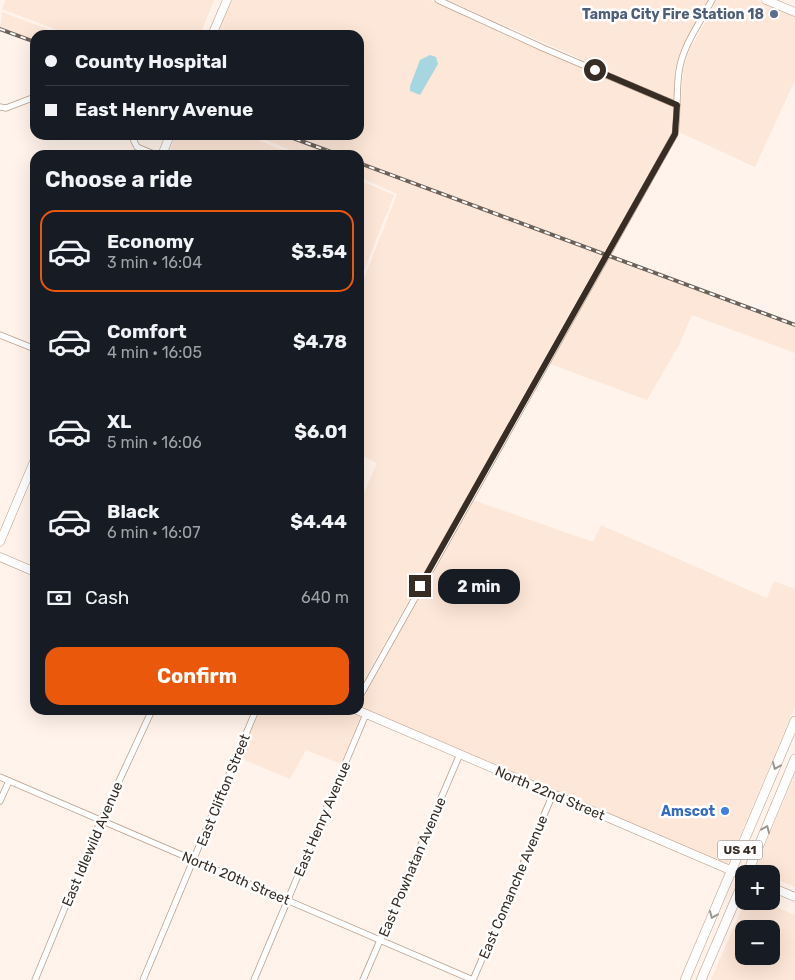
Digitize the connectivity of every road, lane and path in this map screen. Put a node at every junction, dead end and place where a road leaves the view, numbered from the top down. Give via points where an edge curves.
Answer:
1 (227, 0) edge
2 (438, 0) edge
3 (712, 0) edge
4 (766, 0) edge
5 (795, 12) edge
6 (214, 30) edge
7 (30, 99) edge
8 (677, 105) junction
9 (0, 107) edge
10 (134, 140) edge
11 (144, 150) edge
12 (0, 335) edge
13 (30, 347) edge
14 (30, 470) edge
15 (0, 542) edge
16 (0, 557) edge
17 (30, 570) edge
18 (364, 689) edge
19 (366, 714) joint
20 (150, 715) edge
21 (254, 715) edge
22 (795, 721) edge
23 (460, 754) junction
24 (795, 759) edge
25 (0, 777) edge
26 (9, 780) junction
27 (552, 794) junction
28 (0, 801) edge
29 (102, 820) junction
30 (194, 860) junction
31 (749, 865) edge
32 (731, 871) junction
33 (735, 872) edge
34 (780, 891) edge
35 (795, 897) edge
36 (288, 900) junction
37 (735, 901) edge
38 (380, 940) junction
39 (35, 980) edge
40 (143, 980) edge
41 (254, 980) edge
42 (364, 980) edge
43 (473, 980) edge
44 (685, 980) edge
45 (701, 980) edge

1 - 6 street
2 - 8 street
3 - 8 street via 684,52 679,70
4 - 5 street
7 - 9 street via 6,108
8 - 18 street via 675,134
10 - 11 street via 137,147
12 - 13 street
14 - 15 street
16 - 17 street
19 - 23 street, North 22nd Street
19 - 36 street, East Henry Avenue
20 - 29 street, East Idlewild Avenue
21 - 30 street, East Clifton Street
22 -> 32 main road, US 41
23 - 27 street, North 22nd Street
23 - 38 street, East Powhatan Avenue
31 -> 24 main road, US 41
25 - 26 street, North 20th Street
26 - 28 street
26 - 29 street, North 20th Street
27 - 32 street, North 22nd Street
27 - 43 street, East Comanche Avenue
29 - 30 street, North 20th Street
29 - 39 street, East Idlewild Avenue
30 - 36 street, North 20th Street
30 - 40 street, East Clifton Street
32 - 33 street, North 22nd Street
32 -> 44 main road, US 41
34 - 35 street
36 - 38 street, North 20th Street
36 - 41 street, East Henry Avenue
37 - 45 main road
38 - 42 street, East Powhatan Avenue
38 - 43 street, North 20th Street

